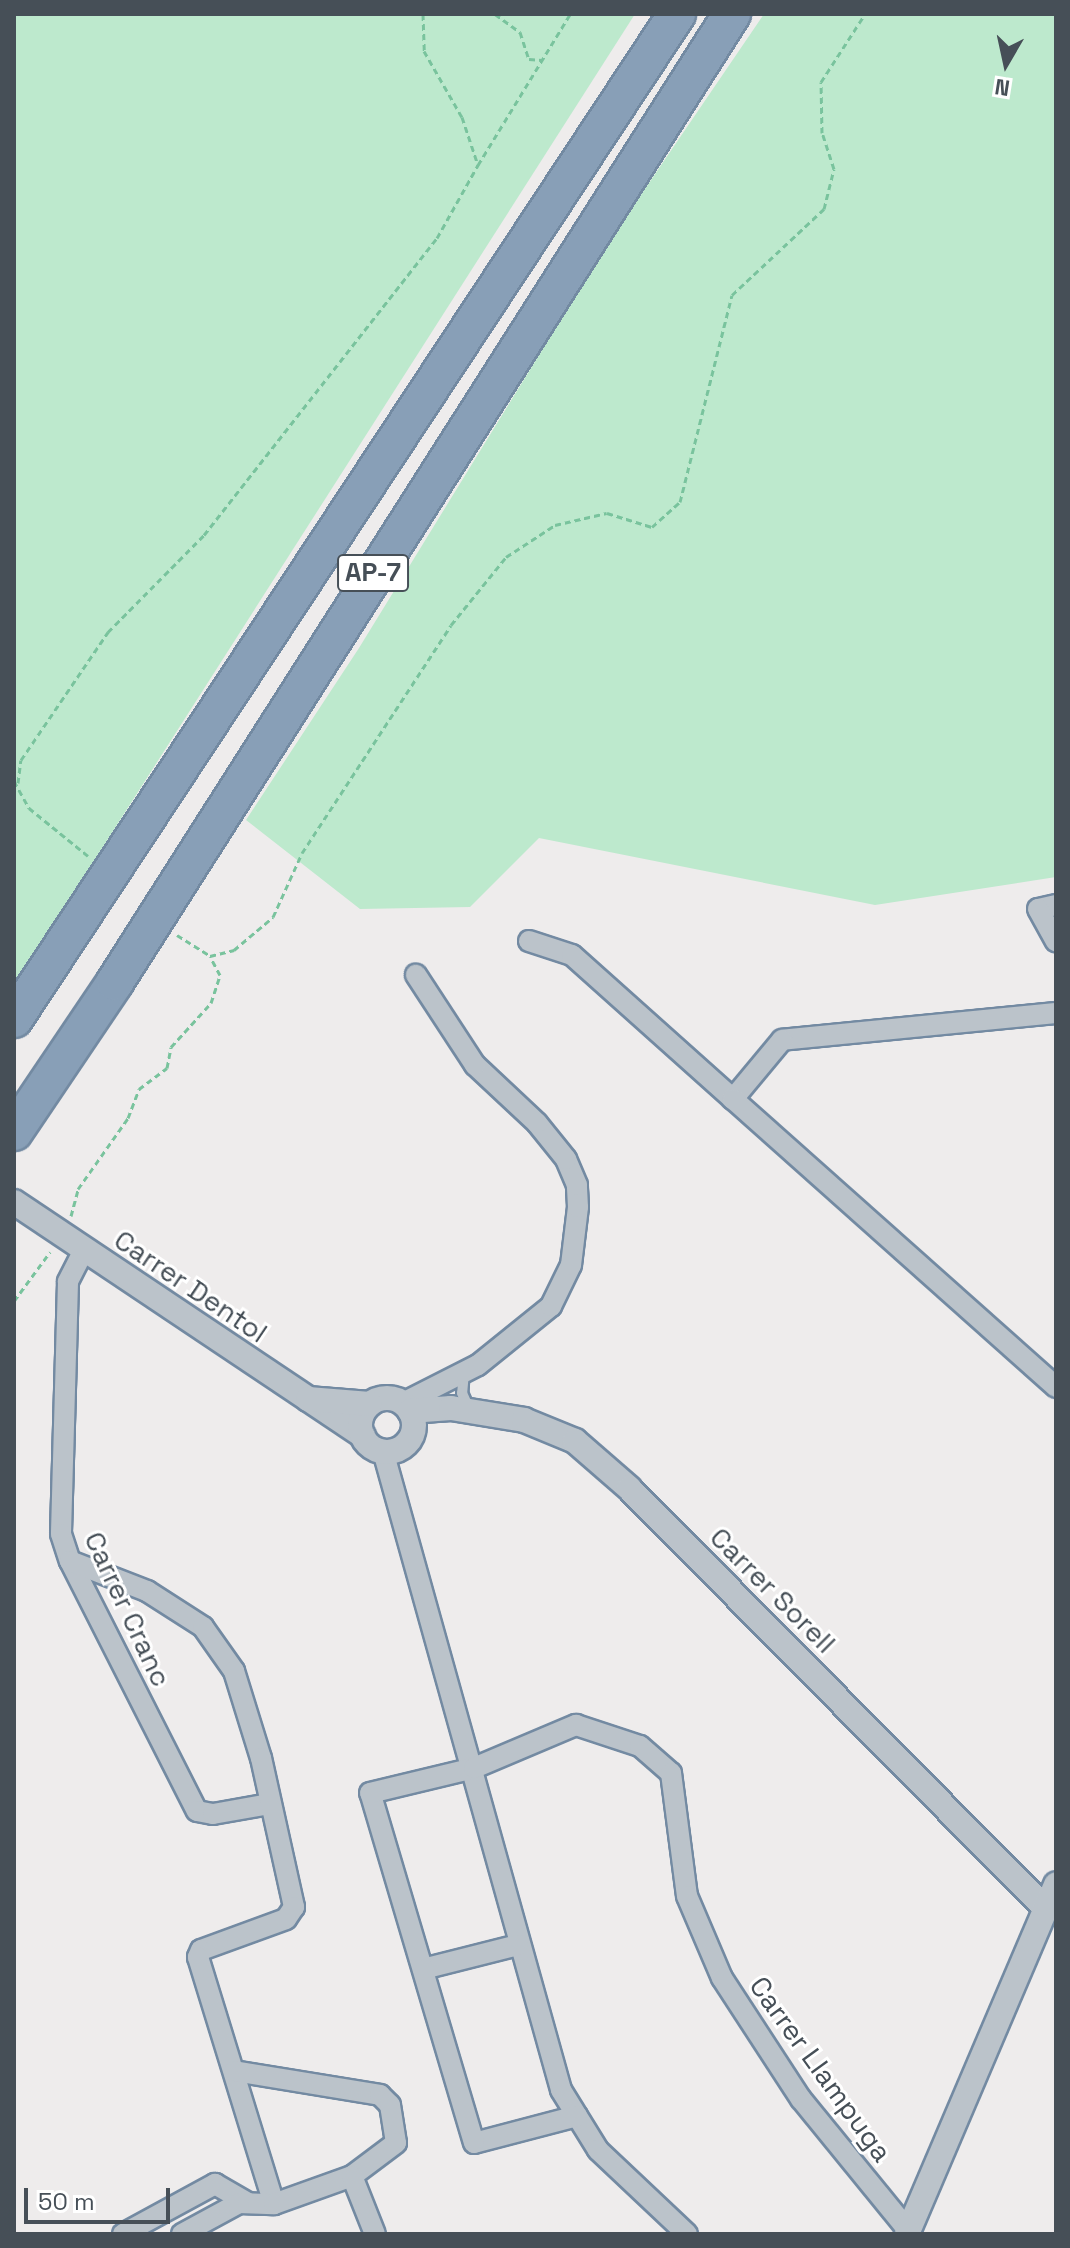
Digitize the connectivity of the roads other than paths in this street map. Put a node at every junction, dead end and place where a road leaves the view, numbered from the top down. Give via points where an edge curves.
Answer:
1 (677, 14) edge
2 (732, 14) edge
3 (1056, 905) edge
4 (529, 941) dead end
5 (1056, 941) edge
6 (416, 975) dead end
7 (1056, 1013) edge
8 (14, 1019) edge
9 (733, 1099) junction
10 (14, 1132) edge
11 (14, 1202) edge
12 (84, 1250) junction
13 (464, 1372) junction
14 (1056, 1387) edge
15 (305, 1399) junction
16 (370, 1404) junction
17 (407, 1407) junction
18 (470, 1411) junction
19 (363, 1436) junction
20 (383, 1451) junction
21 (73, 1569) junction
22 (122, 1582) junction
23 (95, 1614) junction
24 (474, 1768) junction
25 (270, 1804) junction
26 (1056, 1884) edge
27 (1044, 1907) junction
28 (518, 1945) junction
29 (423, 1969) junction
30 (234, 2071) junction
31 (577, 2116) junction
32 (352, 2176) junction
33 (243, 2203) junction
34 (274, 2204) junction
35 (907, 2232) edge
36 (123, 2234) edge
37 (182, 2234) edge
38 (375, 2234) edge
39 (687, 2234) edge

1 - 8 highway, AP-7
2 - 10 highway, AP-7
3 - 5 street via 1038,909
4 - 9 street via 572,955
6 - 13 street via 475,1065 553,1141 577,1185 577,1235 563,1287 535,1321
7 - 9 street via 782,1040
9 - 14 street
11 - 12 street, Carrer Dentol
12 - 15 street, Carrer Dentol
12 - 21 street, Carrer Cranc via 68,1282 61,1534
13 - 17 street
13 - 18 lane via 462,1393
15 - 16 street, Carrer Dentol
15 - 19 street, Carrer Dentol
16 - 17 street via 386,1398
16 - 19 street via 361,1419
17 - 18 street, Carrer Sorell
17 - 20 street via 414,1427 407,1443
18 - 27 street, Carrer Sorell via 524,1420 575,1441 597,1459
19 - 20 street
20 - 24 street
21 - 22 street
21 - 23 street, Carrer Cranc
22 - 23 street via 100,1590
22 - 25 street via 147,1591 203,1627 234,1671
23 - 25 street, Carrer Cranc via 197,1811 213,1814
24 - 28 street
24 - 29 street, Carrer Llampuga via 370,1793
24 - 35 street, Carrer Llampuga via 576,1725 640,1746 671,1773 687,1896 722,1978 801,2099
25 - 30 street via 294,1907 286,1919 201,1950 198,1957
26 - 27 street
27 - 35 street
28 - 29 street
28 - 31 street via 561,2090
29 - 31 street via 474,2143
30 - 32 street via 380,2095 390,2105 396,2143
30 - 34 street
31 - 39 street via 598,2150
32 - 34 street
32 - 38 street
33 - 34 street
33 - 36 street via 215,2184
33 - 37 street

